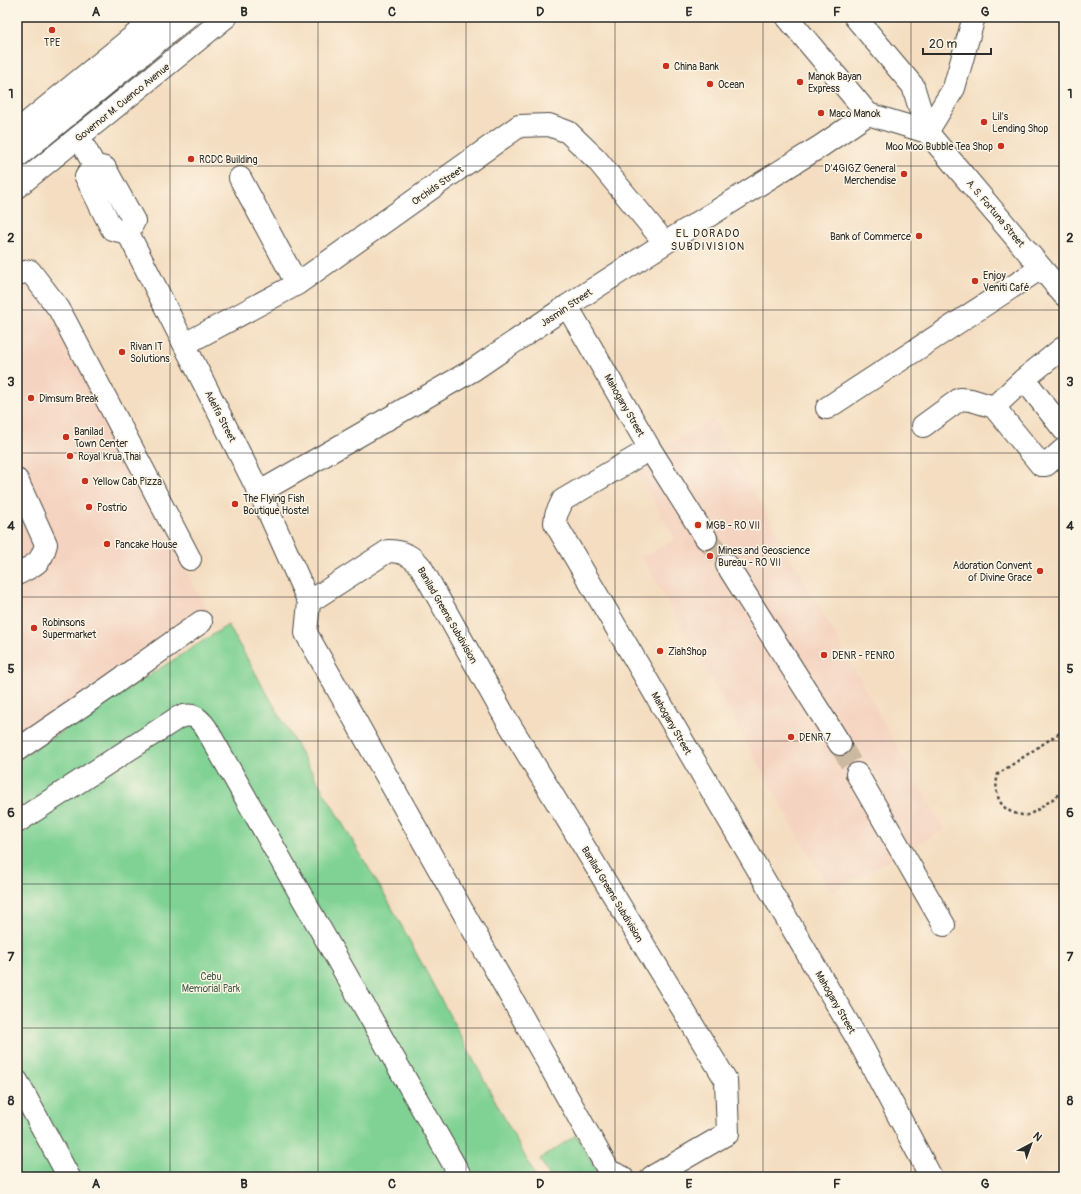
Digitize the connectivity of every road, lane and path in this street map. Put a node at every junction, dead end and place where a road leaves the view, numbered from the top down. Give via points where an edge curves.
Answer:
1 (157, 17) edge
2 (187, 17) edge
3 (226, 17) edge
4 (787, 17) edge
5 (856, 17) edge
6 (974, 17) edge
7 (868, 114) junction
8 (17, 131) edge
9 (927, 132) junction
10 (79, 137) junction
11 (17, 157) edge
12 (240, 178) dead end
13 (17, 187) edge
14 (665, 243) junction
15 (1041, 268) junction
16 (17, 274) edge
17 (297, 284) junction
18 (1064, 295) edge
19 (567, 306) junction
20 (185, 344) junction
21 (1064, 347) edge
22 (1024, 379) junction
23 (994, 407) junction
24 (827, 408) dead end
25 (923, 426) dead end
26 (1064, 430) edge
27 (650, 449) junction
28 (1064, 449) edge
29 (17, 480) edge
30 (260, 492) junction
31 (706, 538) tunnel mouth
32 (190, 559) dead end
33 (727, 566) tunnel mouth
34 (17, 574) edge
35 (308, 602) junction
36 (201, 622) dead end
37 (1064, 730) edge
38 (840, 744) tunnel mouth
39 (17, 750) edge
40 (857, 774) tunnel mouth
41 (1064, 791) edge
42 (17, 822) edge
43 (944, 925) dead end
44 (17, 1081) edge
45 (69, 1177) edge
46 (461, 1177) edge
47 (622, 1177) edge
48 (652, 1177) edge
49 (931, 1177) edge

1 - 8 street
2 - 11 street
3 - 10 street, Governor M. Cuenco Avenue
4 - 7 street
5 - 9 street, A. S. Fortuna Street via 913,86
6 - 9 street via 954,88
7 - 9 street
7 - 14 street, Jasmin Street
9 - 15 street, A. S. Fortuna Street
10 - 13 street, Governor M. Cuenco Avenue
10 - 20 street, Adelfa Street via 94,165 86,177 112,229 128,233
12 - 17 street
14 - 17 street, Orchids Street via 597,160 568,132 549,124 519,126
14 - 19 street, Jasmin Street
15 - 18 street, A. S. Fortuna Street
15 - 24 street
16 - 32 street via 30,271 59,309
17 - 20 street, Orchids Street
19 - 27 street, Mahogany Street
19 - 30 street, Jasmin Street via 473,370
20 - 30 street, Adelfa Street
21 - 22 street
22 - 23 street
22 - 26 street
23 - 25 street via 960,399
23 - 28 street via 1041,465 1046,465
27 - 31 street
27 - 49 street, Mahogany Street via 563,500 555,523 862,1047
29 - 34 street via 46,544 42,558 32,567
30 - 35 street, Adelfa Street
33 - 38 street
35 - 47 street via 306,633 609,1170
35 - 48 street, Banilad Greens Subdivision via 388,551 407,554 421,567 505,717 726,1080 728,1133
36 - 39 street
37 - 41 path via 998,774 996,790 1002,805 1010,811 1027,815
40 - 43 street
42 - 46 street via 179,717 198,717
44 - 45 street

